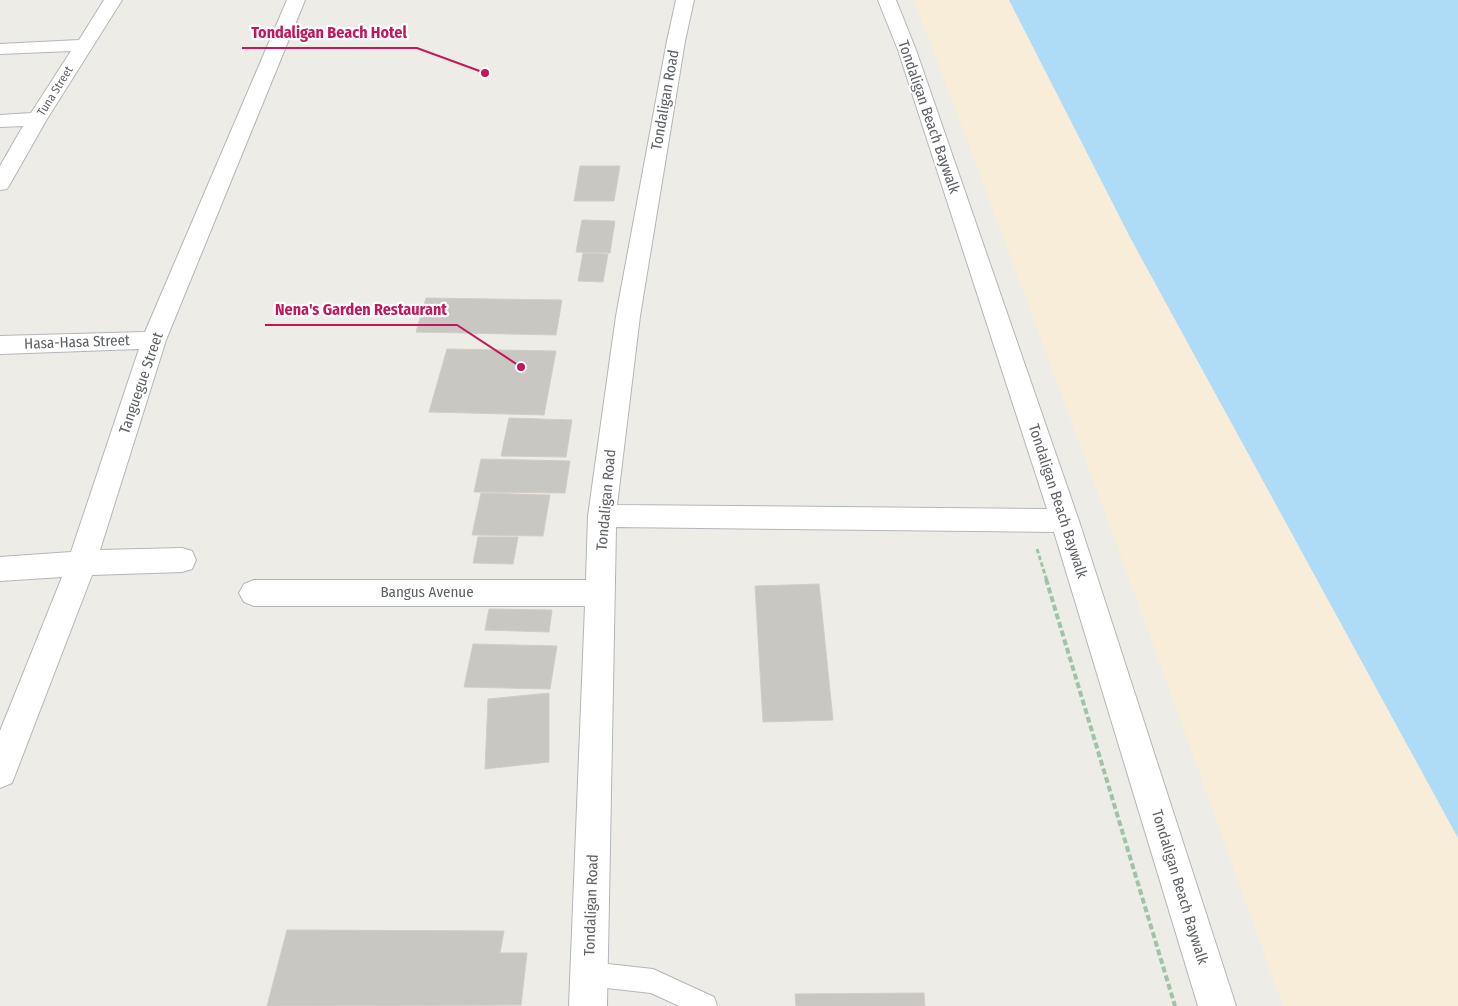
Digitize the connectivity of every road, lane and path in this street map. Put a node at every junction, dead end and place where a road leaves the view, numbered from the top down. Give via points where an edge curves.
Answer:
1 (113, 0) edge
2 (296, 0) edge
3 (685, 0) edge
4 (887, 0) edge
5 (84, 45) junction
6 (0, 49) edge
7 (37, 119) junction
8 (0, 121) edge
9 (0, 184) edge
10 (154, 340) junction
11 (0, 345) edge
12 (602, 516) junction
13 (1066, 521) junction
14 (182, 560) dead end
15 (82, 563) junction
16 (0, 569) edge
17 (254, 593) dead end
18 (601, 593) junction
19 (0, 772) edge
20 (589, 974) junction
21 (588, 1006) edge
22 (706, 1006) edge
23 (1218, 1006) edge

1 - 5 street, Tuna Street
2 - 10 street, Tanguegue Street
3 - 12 street, Tondaligan Road via 628,316
4 - 13 street, Tondaligan Beach Baywalk via 907,50
5 - 6 street
5 - 7 street, Tuna Street
7 - 8 street
7 - 9 street, Tuna Street
10 - 11 street, Hasa-Hasa Street
10 - 15 street, Tanguegue Street
12 - 13 street
12 - 18 street, Tondaligan Road
13 - 23 street, Tondaligan Beach Baywalk
14 - 15 street
15 - 16 street
15 - 19 street, Tanguegue Street
17 - 18 street, Bangus Avenue
18 - 20 street, Tondaligan Road
20 - 21 street, Tondaligan Road
20 - 22 lane via 653,981

